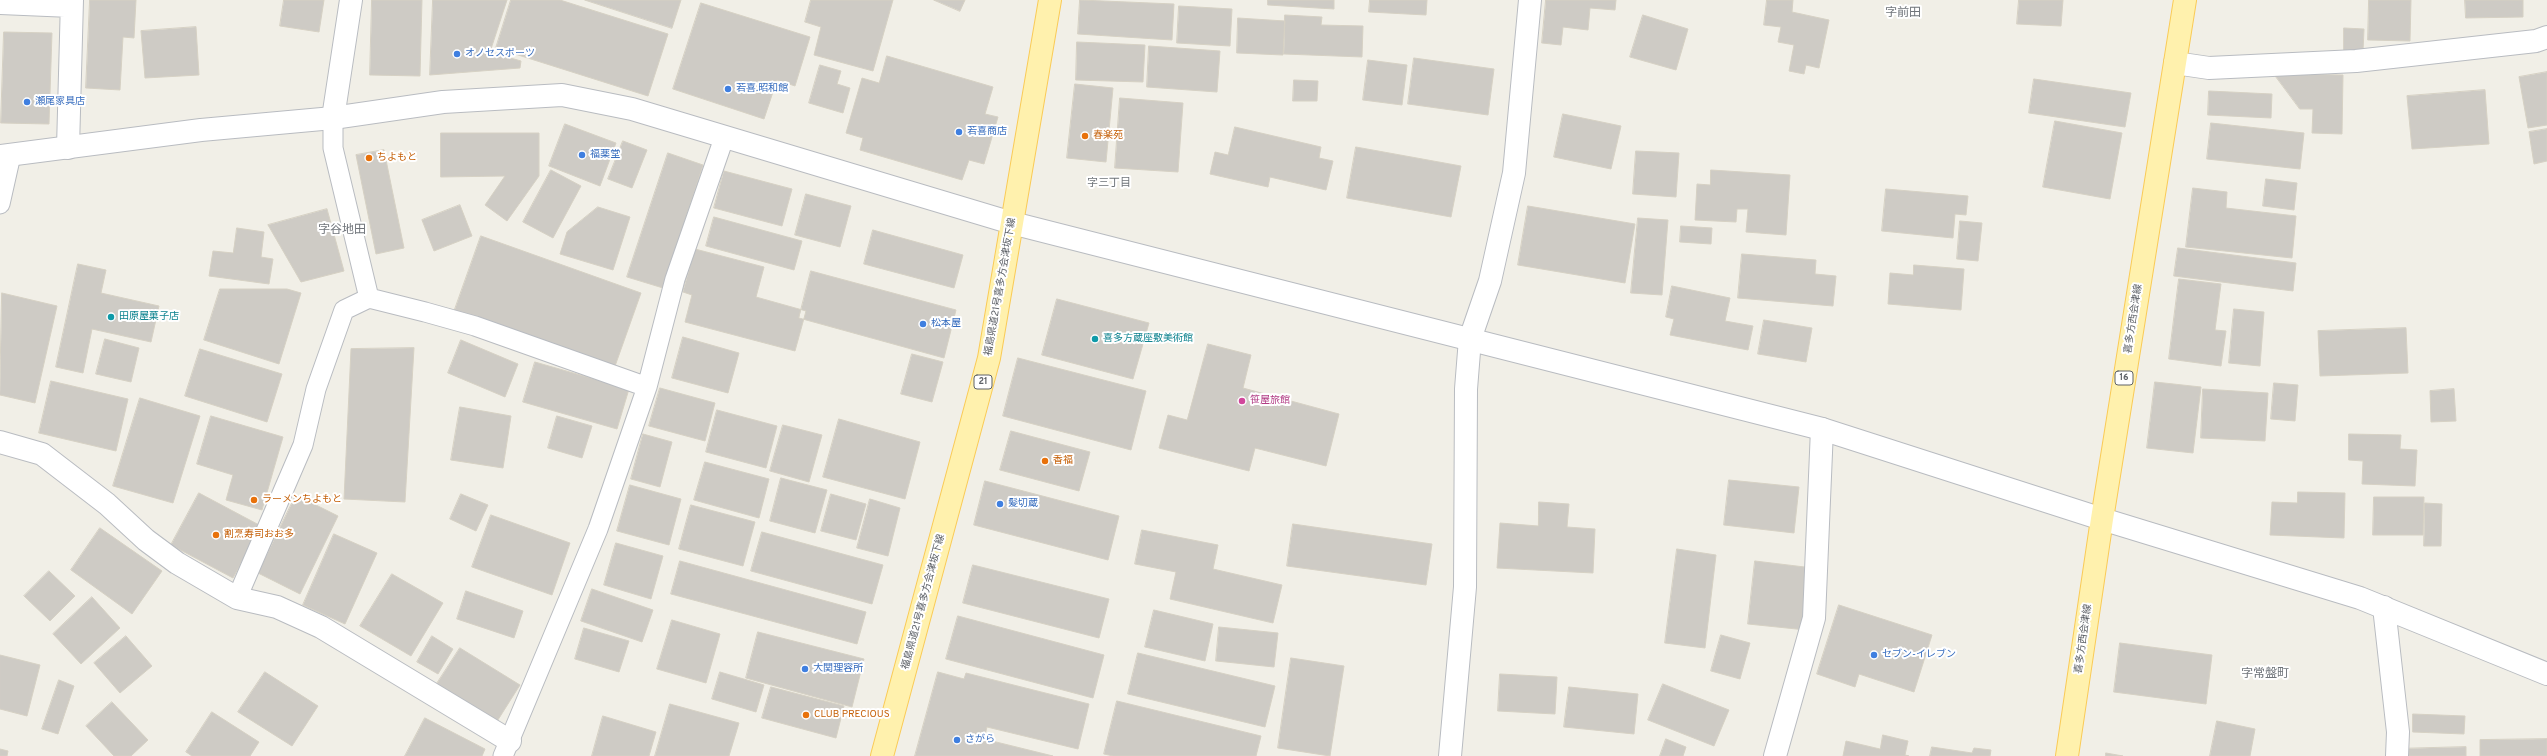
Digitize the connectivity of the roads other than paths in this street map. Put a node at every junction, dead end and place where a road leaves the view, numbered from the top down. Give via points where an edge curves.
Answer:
1 (351, 0) edge
2 (1050, 0) edge
3 (1530, 0) edge
4 (2185, 0) edge
5 (0, 3) edge
6 (71, 3) edge
7 (2547, 37) edge
8 (2175, 63) junction
9 (333, 118) junction
10 (724, 138) junction
11 (68, 148) junction
12 (5, 156) edge
13 (0, 204) edge
14 (1012, 223) junction
15 (369, 298) junction
16 (1470, 339) junction
17 (647, 387) junction
18 (1822, 429) junction
19 (0, 442) edge
20 (2102, 519) junction
21 (237, 598) junction
22 (2384, 607) junction
23 (2547, 674) edge
24 (507, 748) edge
25 (882, 756) edge
26 (1450, 756) edge
27 (1775, 756) edge
28 (2067, 756) edge
29 (2398, 756) edge

1 - 9 street
2 - 14 main road, 福島県道21号喜多方会津坂下線 / 21
3 - 16 street via 1514,173 1490,281
4 - 8 main road, 喜多方西会津線 / 16
5 - 6 street
6 - 11 street
7 - 8 street via 2356,61 2209,68
8 - 20 main road, 喜多方西会津線 / 16
9 - 10 street via 443,102 562,95 632,109
9 - 11 street via 201,130
9 - 15 lane via 333,148
10 - 14 street
10 - 17 lane via 674,279
11 - 12 street
12 - 13 lane
14 - 16 street
14 - 25 main road, 福島県道21号喜多方会津坂下線 / 21 via 989,358
15 - 17 lane via 476,326
15 - 21 lane via 344,310 316,389 303,445
16 - 18 street
16 - 26 street via 1466,389 1465,587
17 - 24 lane via 598,529
18 - 20 street
18 - 27 street via 1814,618
19 - 21 street via 42,454 177,563
20 - 22 street
20 - 28 main road, 喜多方西会津線 / 16
21 - 24 street via 278,607 321,627
22 - 23 street
22 - 29 street via 2398,732

